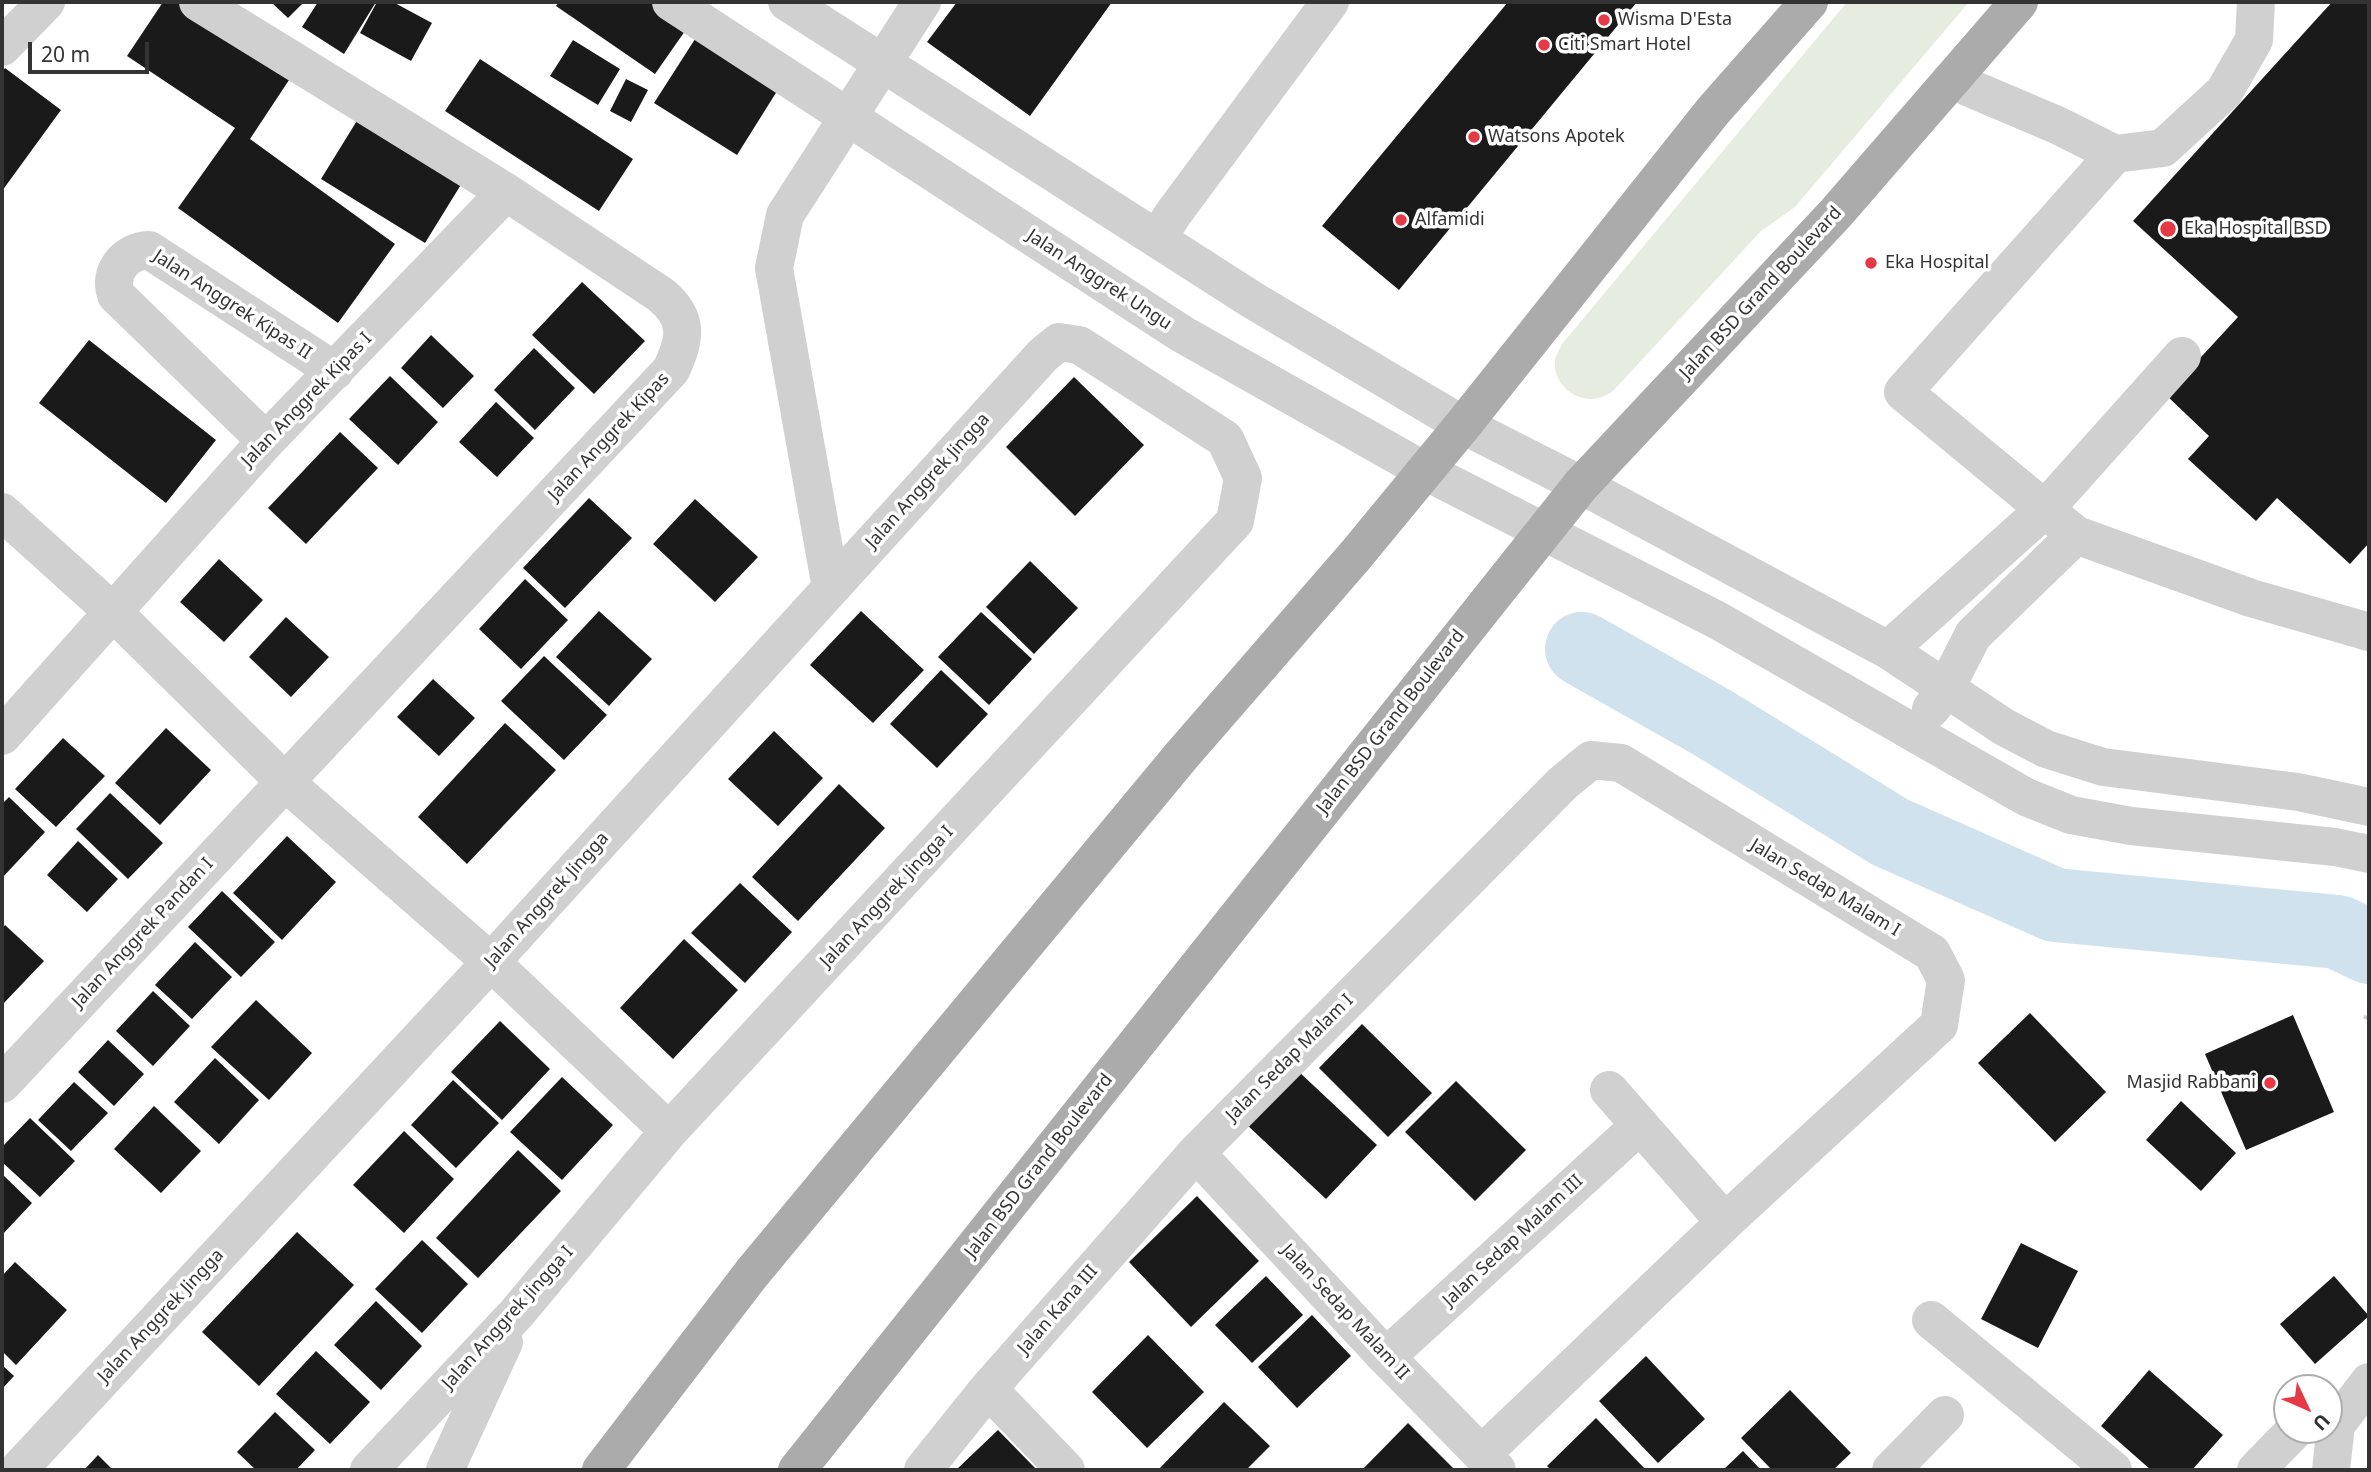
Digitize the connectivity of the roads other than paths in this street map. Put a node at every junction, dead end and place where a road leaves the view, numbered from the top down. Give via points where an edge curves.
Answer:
1 (46, 2) edge
2 (198, 2) edge
3 (671, 2) edge
4 (787, 2) edge
5 (922, 2) edge
6 (1330, 2) edge
7 (1809, 2) edge
8 (2019, 2) edge
9 (2256, 2) edge
10 (2, 47) edge
11 (883, 63) junction
12 (1951, 80) junction
13 (847, 117) junction
14 (2115, 154) junction
15 (506, 192) junction
16 (1157, 239) junction
17 (1079, 345) joint
18 (2182, 356) dead end
19 (335, 371) junction
20 (1463, 425) junction
21 (266, 442) junction
22 (1425, 471) junction
23 (1581, 485) junction
24 (2045, 509) junction
25 (2, 512) edge
26 (1544, 530) junction
27 (2076, 535) junction
28 (831, 588) junction
29 (113, 612) junction
30 (2369, 632) edge
31 (1888, 650) junction
32 (1945, 690) junction
33 (1913, 732) junction
34 (2, 736) edge
35 (285, 782) junction
36 (2369, 807) edge
37 (2369, 854) edge
38 (491, 962) junction
39 (2, 1084) edge
40 (1609, 1090) dead end
41 (1639, 1126) junction
42 (669, 1131) junction
43 (1196, 1153) junction
44 (1725, 1222) junction
45 (516, 1314) junction
46 (1931, 1320) dead end
47 (1386, 1357) junction
48 (2369, 1373) edge
49 (2369, 1382) edge
50 (988, 1389) junction
51 (2343, 1391) edge
52 (1945, 1415) dead end
53 (2281, 1444) edge
54 (1489, 1462) edge
55 (18, 1470) edge
56 (369, 1470) edge
57 (445, 1470) edge
58 (601, 1470) edge
59 (797, 1470) edge
60 (923, 1470) edge
61 (1066, 1470) edge
62 (1891, 1470) edge
63 (2113, 1470) edge
64 (2256, 1470) edge
65 (2331, 1470) edge

1 - 10 street
2 - 15 street, Jalan Anggrek Kipas
3 - 13 street, Jalan Anggrek Ungu
4 - 11 street
5 - 11 street
6 - 16 street
7 - 20 main road via 1713,111
8 - 12 main road, Jalan BSD Grand Boulevard
9 - 14 street via 2254,40 2224,92 2163,148
11 - 13 street
11 - 16 street
12 - 14 street
12 - 23 main road, Jalan BSD Grand Boulevard via 1836,213
13 - 22 street, Jalan Anggrek Ungu via 1182,334
13 - 28 street via 785,215 774,268
14 - 24 street via 1903,393
15 - 19 street, Jalan Anggrek Kipas I
15 - 35 street, Jalan Anggrek Kipas via 676,308 682,326 681,349 671,370
16 - 20 street
17 - 28 street, Jalan Anggrek Jingga via 1059,342 1043,355
17 - 42 street, Jalan Anggrek Jingga I via 1225,439 1244,478 1235,521
18 - 24 street
19 - 21 street, Jalan Anggrek Kipas I
19 - 21 street, Jalan Anggrek Kipas II via 149,250 133,253 122,262 114,275 116,295
20 - 22 main road
20 - 23 street
21 - 29 street, Jalan Anggrek Kipas I
22 - 26 street, Jalan Anggrek Ungu
22 - 58 main road via 1182,755 761,1263
23 - 26 main road, Jalan BSD Grand Boulevard
23 - 31 street
24 - 27 street
24 - 31 street
25 - 29 street
26 - 33 street, Jalan Anggrek Ungu via 1717,620
26 - 59 main road, Jalan BSD Grand Boulevard
27 - 30 street via 2251,598
27 - 32 street via 1973,635
28 - 38 street, Jalan Anggrek Jingga
29 - 34 street, Jalan Anggrek Kipas I
29 - 35 street
31 - 32 street
32 - 33 street
32 - 36 street via 2046,749 2102,767 2298,792
33 - 37 street, Jalan Anggrek Ungu via 2026,797 2071,815
35 - 38 street
35 - 39 street, Jalan Anggrek Pandan I
38 - 42 street
38 - 55 street, Jalan Anggrek Jingga
40 - 41 street
41 - 44 street
41 - 47 street, Jalan Sedap Malam III
42 - 45 street, Jalan Anggrek Jingga I
43 - 44 street, Jalan Sedap Malam I via 1563,783 1591,760 1620,762 1932,953 1945,980 1939,1025
43 - 47 street, Jalan Sedap Malam II
43 - 50 street, Jalan Kana III
44 - 54 street, Jalan Sedap Malam I
45 - 56 street, Jalan Anggrek Jingga I
45 - 57 street
46 - 63 street
47 - 54 street, Jalan Sedap Malam II
48 - 51 street
49 - 65 street via 2336,1425
50 - 60 street, Jalan Kana III
50 - 61 street
52 - 62 street
53 - 64 street

